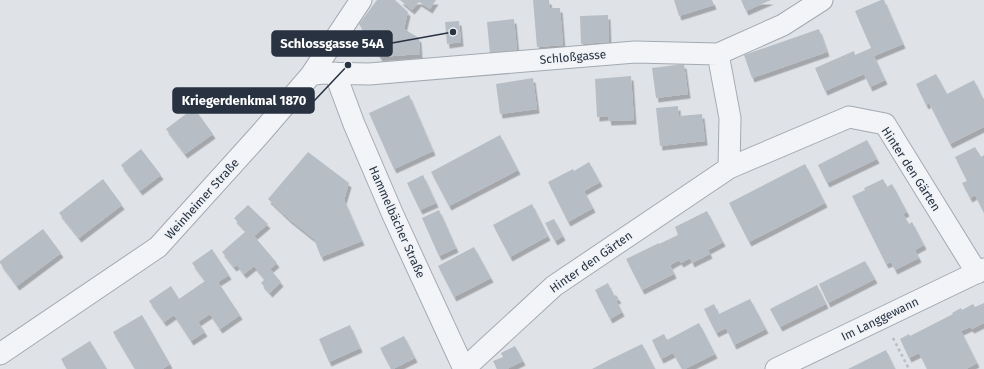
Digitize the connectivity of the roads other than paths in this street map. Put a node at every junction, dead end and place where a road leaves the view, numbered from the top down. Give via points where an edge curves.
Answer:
1 (361, 0) edge
2 (822, 0) edge
3 (718, 54) junction
4 (335, 73) junction
5 (311, 75) junction
6 (729, 168) junction
7 (980, 271) edge
8 (2, 346) edge
9 (464, 369) edge
10 (776, 369) edge

1 - 5 street, Weinheimer Straße
2 - 3 street, Schloßgasse via 783,25
3 - 4 street, Schloßgasse via 635,52 369,74
3 - 6 street via 730,118
4 - 5 street, Schloßgasse
4 - 9 street, Hammelbächer Straße via 393,215
5 - 8 street, Weinheimer Straße via 158,247
6 - 7 street, Hinter den Gärten via 849,117 885,124
6 - 9 street, Hinter den Gärten via 554,286
7 - 10 street, Im Langgewann

